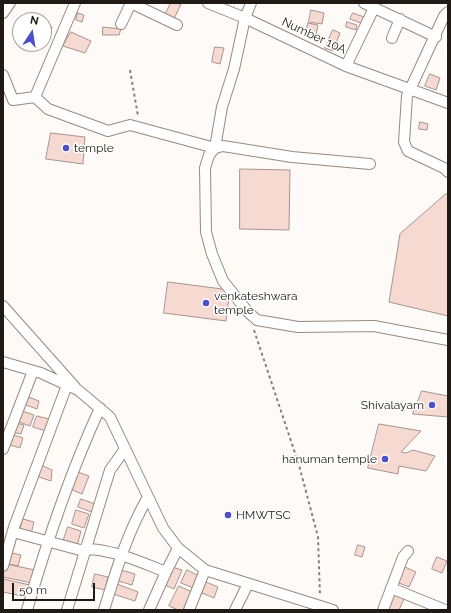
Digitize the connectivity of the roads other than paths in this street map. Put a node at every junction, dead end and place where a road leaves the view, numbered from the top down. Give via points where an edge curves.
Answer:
1 (10, 3) edge
2 (75, 3) edge
3 (208, 3) edge
4 (250, 3) edge
5 (364, 3) edge
6 (374, 8) junction
7 (448, 12) edge
8 (3, 13) edge
9 (245, 18) junction
10 (400, 20) junction
11 (121, 24) dead end
12 (177, 25) dead end
13 (436, 37) junction
14 (392, 38) dead end
15 (346, 66) junction
16 (3, 75) edge
17 (410, 89) junction
18 (35, 97) junction
19 (448, 103) edge
20 (215, 148) junction
21 (370, 164) dead end
22 (448, 172) edge
23 (3, 306) edge
24 (448, 340) edge
25 (3, 362) edge
26 (33, 371) junction
27 (67, 385) junction
28 (78, 390) junction
29 (100, 408) junction
30 (3, 449) edge
31 (125, 449) junction
32 (148, 497) junction
33 (13, 532) junction
34 (48, 542) junction
35 (178, 548) junction
36 (86, 549) junction
37 (408, 551) dead end
38 (121, 554) junction
39 (3, 566) edge
40 (205, 570) junction
41 (166, 572) junction
42 (248, 584) junction
43 (391, 588) junction
44 (27, 610) edge
45 (67, 610) edge
46 (104, 610) edge
47 (149, 610) edge
48 (189, 610) edge
49 (235, 610) edge
50 (332, 610) edge
51 (383, 610) edge
52 (445, 610) edge

1 - 8 street
2 - 18 street
3 - 9 street, Number 10A
4 - 9 street
5 - 6 street
6 - 10 street
6 - 15 street
7 - 13 street
9 - 15 street, Number 10A
9 - 20 street via 222,108
10 - 13 street
10 - 14 street
11 - 12 street via 131,3
13 - 17 street
15 - 17 street, Number 10A
16 - 18 street via 12,100
17 - 19 street, Number 10A
17 - 22 street via 407,96 404,142 408,151
18 - 20 street via 48,109 108,131 130,125
20 - 21 street via 223,146 292,158
20 - 24 street via 205,168 206,232 223,281 257,320 298,326 374,326
23 - 28 street
25 - 26 street
26 - 27 street
26 - 30 street
27 - 28 street
27 - 33 street
28 - 29 street
29 - 31 street via 110,417
29 - 34 street via 75,466
31 - 32 street
31 - 36 street via 110,470
32 - 35 street via 163,528
32 - 38 street
33 - 34 street
33 - 39 street
34 - 36 street via 80,550
34 - 44 street
35 - 40 street
35 - 41 street
36 - 38 street
36 - 45 street
37 - 43 street via 403,557
38 - 41 street
38 - 46 street
40 - 42 street
40 - 48 street
41 - 47 street
42 - 49 street
42 - 50 street
43 - 51 street
43 - 52 street

